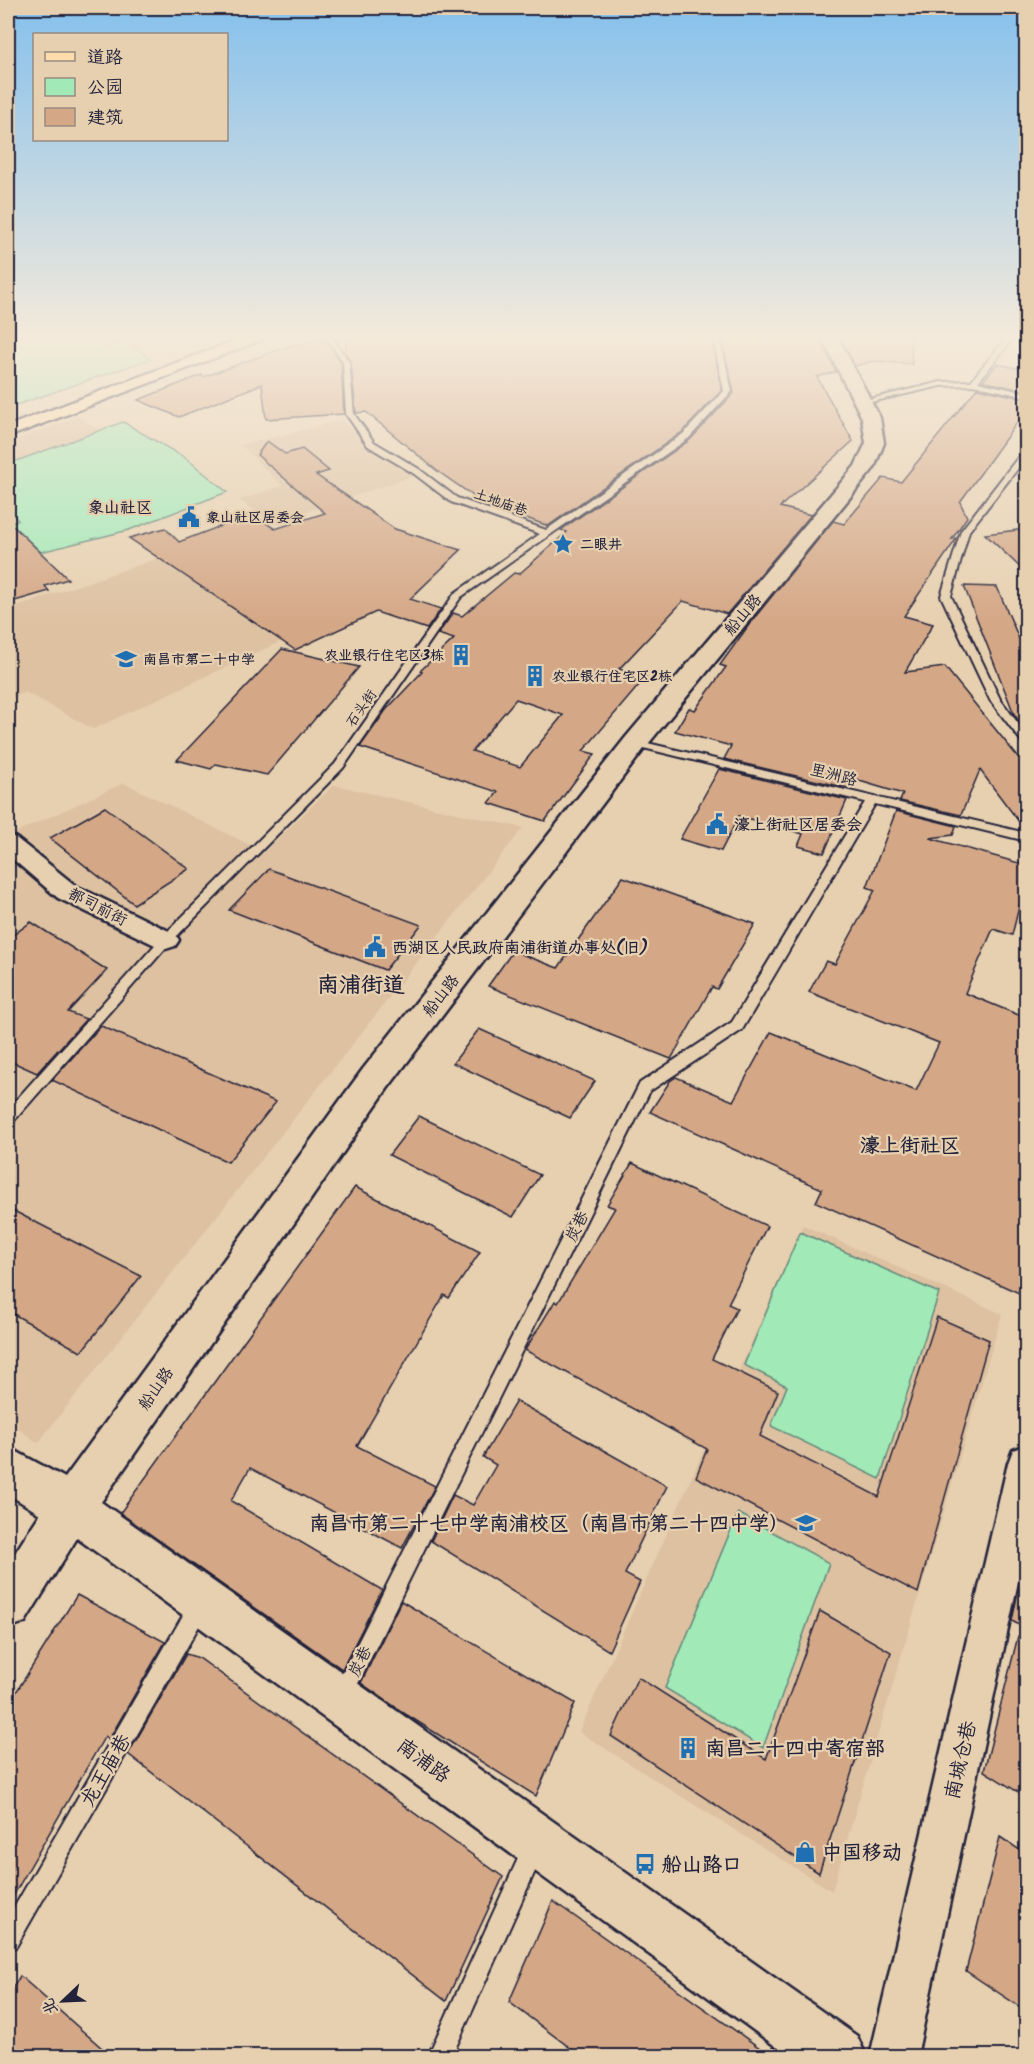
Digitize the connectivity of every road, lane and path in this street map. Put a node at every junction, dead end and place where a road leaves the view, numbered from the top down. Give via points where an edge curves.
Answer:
1 (363, 432) edge
2 (689, 432) edge
3 (873, 432) edge
4 (1026, 453) edge
5 (547, 533) junction
6 (1026, 740) edge
7 (635, 743) junction
8 (872, 800) junction
9 (1026, 837) edge
10 (8, 843) edge
11 (166, 940) junction
12 (8, 1118) edge
13 (1026, 1463) edge
14 (8, 1469) edge
15 (71, 1507) junction
16 (202, 1601) junction
17 (8, 1605) edge
18 (340, 1700) junction
19 (538, 1842) junction
20 (8, 1939) edge
21 (440, 2056) edge
22 (837, 2056) edge
23 (893, 2056) edge

1 - 5 lane, 土地庙巷 via 371,444 454,500
2 - 5 lane, 石头街
3 - 7 street, 船山路 via 875,443 864,468
4 - 6 lane via 965,531 946,596 995,700
5 - 11 lane, 石头街 via 458,595 339,766
7 - 8 lane, 里洲路
7 - 15 street, 船山路 via 375,1079
8 - 9 lane, 里洲路
8 - 18 lane, 炭巷 via 737,1026 645,1087
10 - 11 street, 都司前街 via 67,892
11 - 12 lane, 石头街
13 - 23 street, 南城仓巷
14 - 15 street, 南浦路
15 - 16 street, 南浦路
15 - 17 street, 船山路
16 - 18 street, 南浦路
16 - 20 lane, 龙王庙巷
18 - 19 street, 南浦路
19 - 21 lane
19 - 22 street, 南浦路

